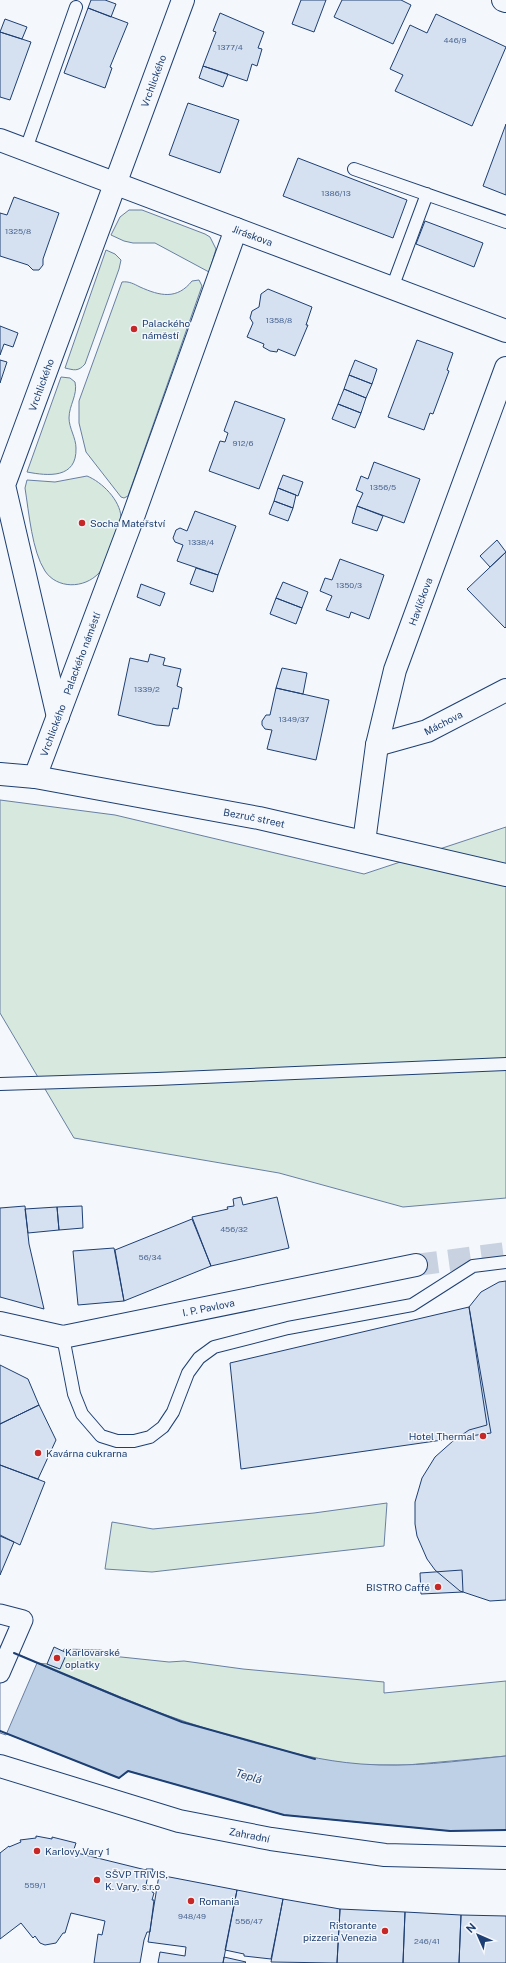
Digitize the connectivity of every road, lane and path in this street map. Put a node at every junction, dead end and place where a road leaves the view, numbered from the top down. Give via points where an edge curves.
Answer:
1 (183, 0) edge
2 (76, 7) dead end
3 (0, 140) edge
4 (26, 149) junction
5 (354, 169) dead end
6 (116, 183) junction
7 (427, 194) junction
8 (506, 222) edge
9 (236, 230) junction
10 (392, 288) junction
11 (506, 331) edge
12 (506, 368) edge
13 (2, 484) edge
14 (506, 690) edge
15 (58, 717) junction
16 (377, 745) junction
17 (0, 774) edge
18 (35, 777) junction
19 (364, 842) junction
20 (506, 875) edge
21 (506, 1064) edge
22 (0, 1084) edge
23 (506, 1262) edge
24 (416, 1265) tunnel mouth
25 (0, 1323) edge
26 (63, 1337) junction
27 (0, 1614) edge
28 (0, 1673) edge
29 (0, 1766) edge
30 (506, 1858) edge

1 - 6 street, Vrchlického
2 - 4 lane
3 - 4 street, Jiráskova
4 - 6 street, Jiráskova
5 - 7 lane
6 - 9 street, Jiráskova
6 - 13 street, Vrchlického
7 - 8 lane
7 - 10 lane
9 - 10 street, Jiráskova
9 - 15 street, Palackého náměstí
10 - 11 street, Jiráskova
12 - 16 street, Havlíčkova via 395,670
13 - 15 street, Vrchlického
14 - 16 street, Máchova via 427,731
15 - 18 street, Vrchlického
16 - 19 street, Havlíčkova
17 - 18 street, Bezruč street
18 - 19 street, Bezruč street via 259,818
19 - 20 street, Bezruč street
21 - 22 lane
23 - 26 lane via 473,1266 412,1305 288,1328 214,1347 199,1358 188,1373 174,1412 163,1427 150,1437 134,1441 117,1441 101,1436 82,1414 74,1394
24 - 26 street, I. P. Pavlova
25 - 26 street, I. P. Pavlova
27 - 28 street via 23,1620
29 - 30 street, Zahradní via 179,1821 272,1839 385,1855

